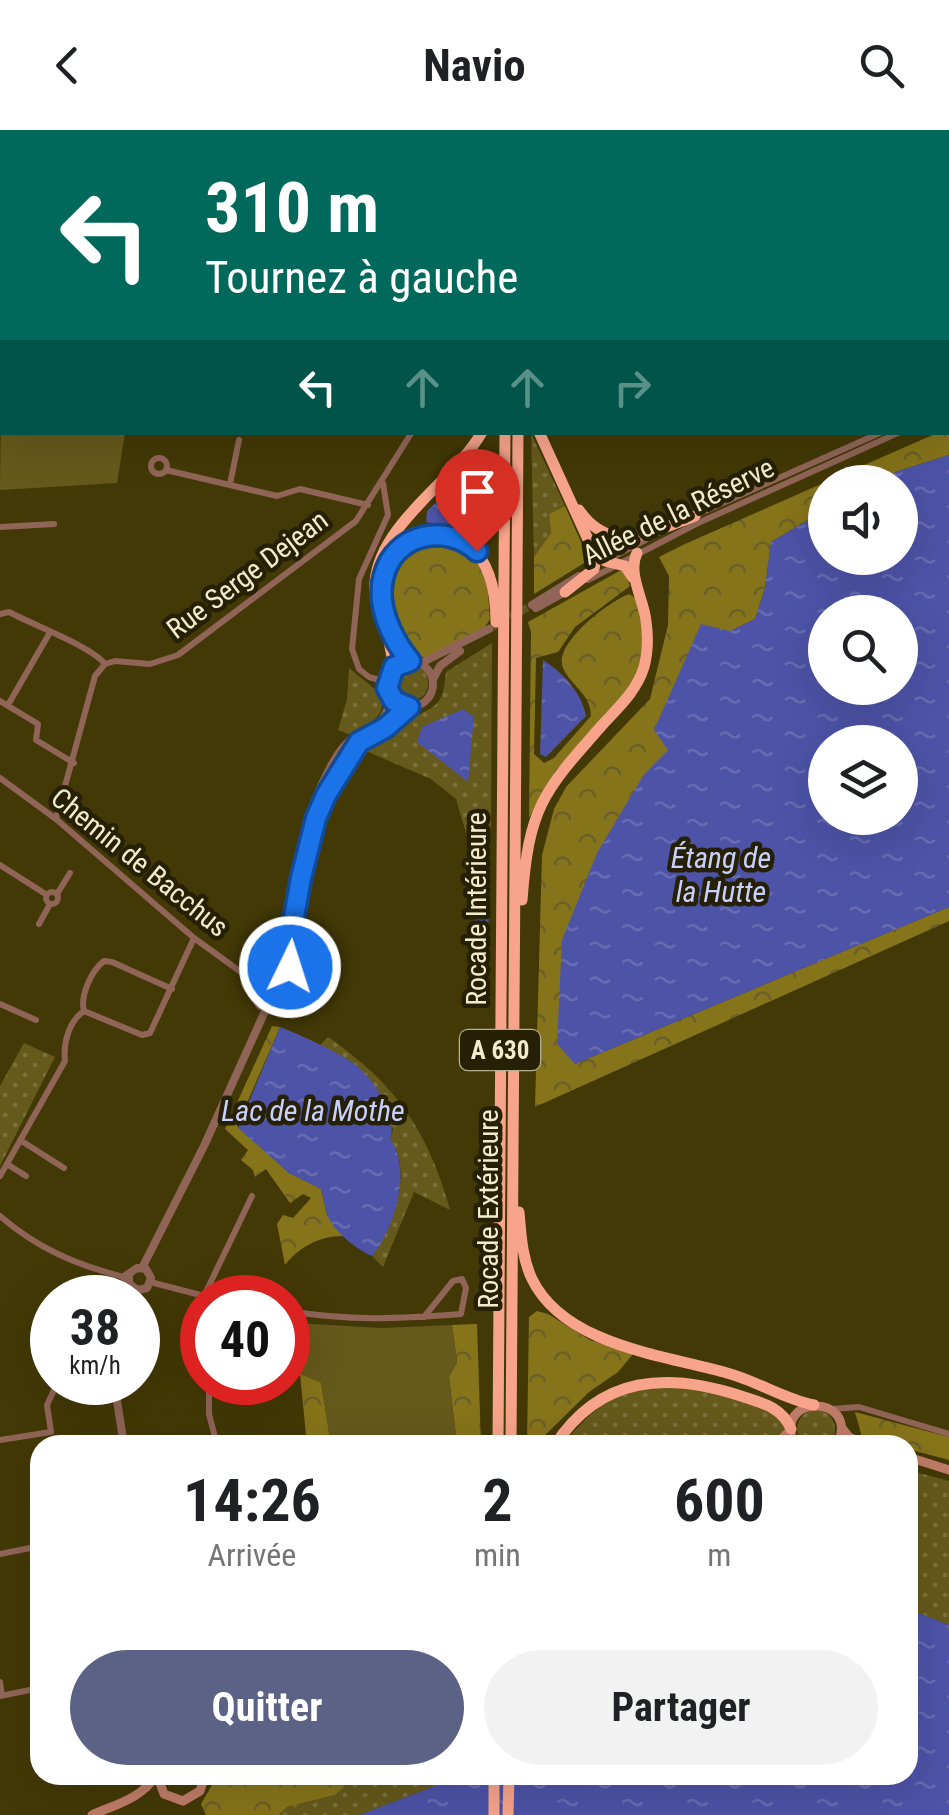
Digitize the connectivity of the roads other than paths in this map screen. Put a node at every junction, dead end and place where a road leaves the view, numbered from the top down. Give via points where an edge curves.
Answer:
1 (0, 284) edge
2 (0, 302) edge
3 (410, 435) edge
4 (480, 435) edge
5 (505, 435) edge
6 (518, 435) edge
7 (540, 435) edge
8 (875, 435) edge
9 (893, 435) edge
10 (239, 440) dead end
11 (166, 470) dead end
12 (383, 482) junction
13 (560, 482) junction
14 (230, 484) junction
15 (368, 505) junction
16 (695, 516) junction
17 (54, 524) dead end
18 (0, 527) edge
19 (637, 554) junction
20 (619, 563) junction
21 (600, 564) junction
22 (638, 586) junction
23 (565, 592) junction
24 (0, 614) edge
25 (50, 634) junction
26 (504, 654) junction
27 (415, 662) junction
28 (105, 664) junction
29 (394, 667) junction
30 (432, 680) junction
31 (387, 682) junction
32 (391, 697) junction
33 (4, 703) edge
34 (409, 707) junction
35 (74, 763) junction
36 (0, 778) edge
37 (56, 819) junction
38 (0, 865) edge
39 (70, 872) dead end
40 (57, 894) junction
41 (47, 895) junction
42 (50, 904) junction
43 (38, 924) dead end
44 (194, 938) junction
45 (270, 963) junction
46 (290, 967) junction
47 (252, 980) junction
48 (172, 989) junction
49 (0, 1004) edge
50 (266, 1010) junction
51 (84, 1011) junction
52 (514, 1019) junction
53 (36, 1020) dead end
54 (513, 1136) junction
55 (20, 1140) junction
56 (7, 1164) junction
57 (64, 1168) dead end
58 (0, 1176) edge
59 (26, 1176) dead end
60 (252, 1196) dead end
61 (0, 1216) edge
62 (103, 1275) edge
63 (149, 1275) edge
64 (218, 1275) edge
65 (310, 1314) edge
66 (424, 1317) junction
67 (47, 1405) edge
68 (118, 1405) edge
69 (208, 1405) edge
70 (814, 1405) junction
71 (852, 1408) junction
72 (831, 1409) junction
73 (841, 1426) junction
74 (791, 1429) junction
75 (949, 1434) edge
76 (30, 1435) edge
77 (32, 1435) edge
78 (122, 1435) edge
79 (214, 1435) edge
80 (498, 1435) edge
81 (511, 1435) edge
82 (563, 1435) edge
83 (785, 1435) edge
84 (792, 1435) edge
85 (839, 1435) edge
86 (848, 1435) edge
87 (0, 1440) edge
88 (918, 1461) edge
89 (949, 1470) edge
90 (30, 1548) edge
91 (0, 1554) edge
92 (0, 1682) edge
93 (30, 1690) edge
94 (1, 1695) edge
95 (149, 1785) edge
96 (160, 1785) edge
97 (203, 1785) edge
98 (494, 1785) edge
99 (509, 1785) edge
100 (164, 1794) junction
101 (133, 1798) junction
102 (92, 1815) edge
103 (494, 1815) edge
104 (508, 1815) edge

1 - 2 street
3 - 12 street, Rue Serge Dejean
4 - 29 highway via 391,537 378,562 375,595
5 - 26 highway, Rocade Intérieure / A 630
6 - 52 highway, Rocade Extérieure / A 630
7 - 13 highway
8 - 16 street, Allée de la Réserve
9 - 19 street, Allée de la Réserve
10 - 14 street
11 - 14 street
12 - 15 street, Rue Serge Dejean
12 - 31 street via 388,514 358,580 352,648 364,674
13 - 16 highway via 586,521 612,536 641,535
13 - 21 highway
14 - 15 street via 277,496 300,489
15 - 28 street, Rue Serge Dejean via 356,521 178,655 150,664
16 - 21 street, Allée de la Réserve
17 - 18 street
19 - 20 street, Allée de la Réserve
19 - 22 highway
20 - 21 highway
20 - 22 highway
20 - 23 street, Allée de la Réserve
21 - 23 highway
21 - 23 street, Allée de la Réserve via 532,608
22 - 52 highway via 648,640 638,683 553,782 530,829
24 - 25 street via 9,612
25 - 28 street via 92,650
25 - 33 street
26 - 27 highway via 496,640 495,592 486,564 464,541 432,534 401,548 383,576 386,614 400,647
26 - 80 highway, Rocade Intérieure / A 630
27 - 29 street
27 - 30 street
27 - 30 street via 490,631 446,660
28 - 35 street via 95,676
29 - 31 street
30 - 34 street via 426,701
31 - 32 street
32 - 34 street
32 - 45 street via 384,718 347,742 318,790 281,950
33 - 35 street via 38,724 36,740
34 - 46 street via 359,742 326,795 301,878
35 - 37 street
36 - 37 street, Chemin de Bacchus
37 - 44 street, Chemin de Bacchus
38 - 41 street
39 - 40 street
40 - 41 street
40 - 42 street
41 - 42 street
42 - 43 street
44 - 47 street, Chemin de Bacchus
44 - 48 street
45 - 46 street
45 - 47 street
46 - 50 street via 300,987 296,1002 282,1011
47 - 50 street
48 - 51 street via 146,1035
48 - 51 street via 104,962 82,998
49 - 53 street
50 - 63 street
51 - 55 street
52 - 54 highway, Rocade Extérieure / A 630
54 - 70 highway via 524,1258 556,1312 592,1335 749,1378
54 - 81 highway, Rocade Extérieure / A 630
55 - 56 street
55 - 57 street
56 - 58 street
56 - 59 street
60 - 64 street
61 - 62 street via 25,1238
65 - 66 street
66 - 66 street via 453,1281 462,1279 463,1312
67 - 77 street via 51,1432
68 - 78 street
69 - 79 street
70 - 72 main road
70 - 74 main road via 798,1413
71 - 72 street
71 - 73 street
71 - 75 street
72 - 73 main road
73 - 85 main road
73 - 86 main road
74 - 82 highway via 782,1412 750,1398 659,1380 605,1398
74 - 83 main road
74 - 84 main road
76 - 87 street
88 - 89 main road
90 - 91 street
92 - 94 street
93 - 94 street
95 - 101 main road
96 - 100 main road
97 - 100 main road via 190,1799
98 - 103 highway
99 - 104 highway
100 - 101 main road
101 - 102 main road

